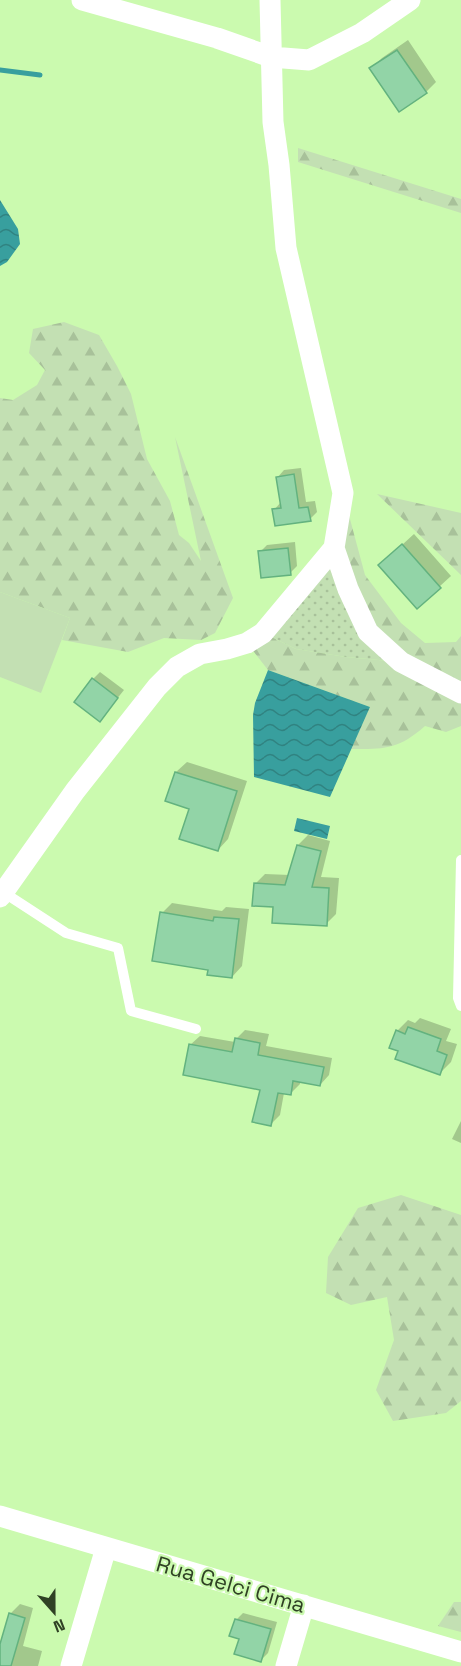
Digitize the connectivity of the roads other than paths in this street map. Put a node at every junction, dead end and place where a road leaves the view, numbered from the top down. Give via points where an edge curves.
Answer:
1 (82, 0) edge
2 (270, 0) edge
3 (410, 0) edge
4 (271, 57) junction
5 (334, 548) junction
6 (461, 693) edge
7 (461, 860) edge
8 (2, 894) edge
9 (461, 1006) edge
10 (196, 1029) dead end
11 (0, 1516) edge
12 (106, 1548) junction
13 (304, 1605) junction
14 (461, 1652) edge
15 (71, 1666) edge
16 (286, 1666) edge

1 - 4 street
2 - 4 street
3 - 4 street via 362,33 309,60
4 - 5 street via 285,248 343,493
5 - 6 street via 368,632 401,662
5 - 8 street via 263,633 247,643 200,654 177,667 157,687 75,791
7 - 9 lane
8 - 10 lane via 66,933 118,948 131,1011
11 - 12 street, Rua Gelci Cima
12 - 13 street, Rua Gelci Cima
12 - 15 street
13 - 14 street, Rua Gelci Cima
13 - 16 street

